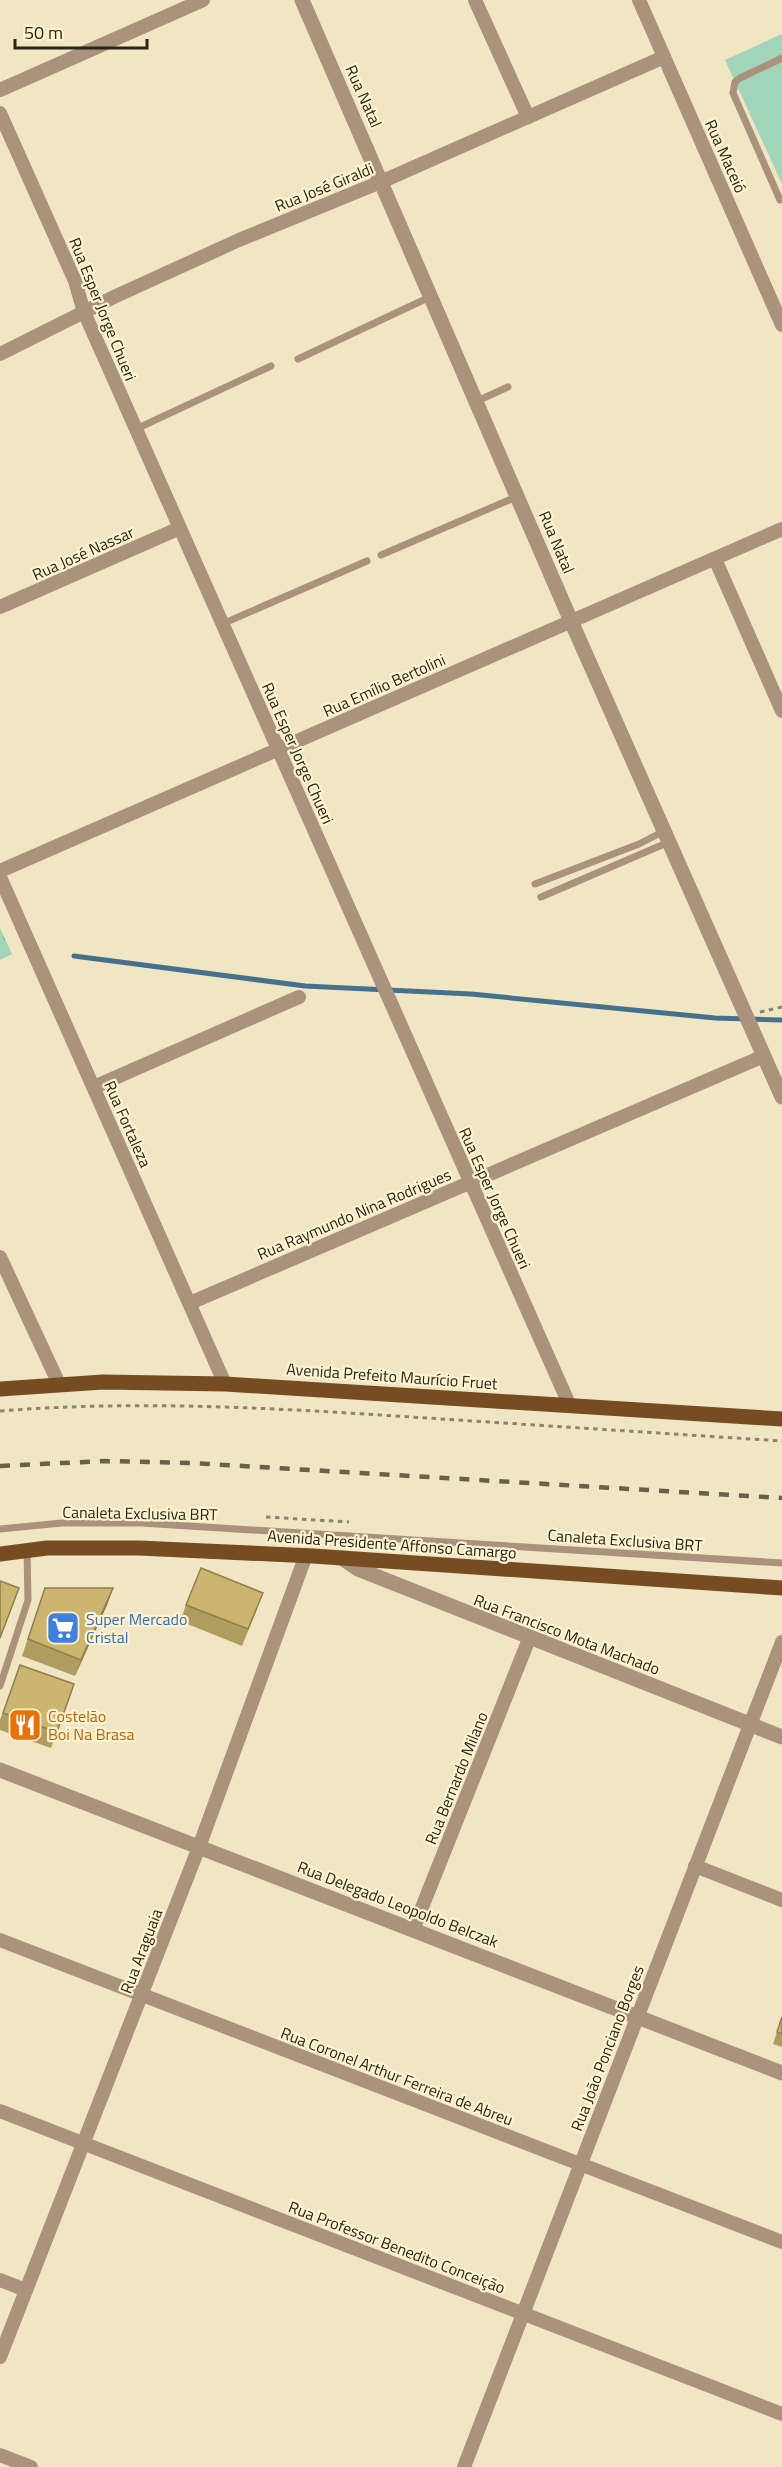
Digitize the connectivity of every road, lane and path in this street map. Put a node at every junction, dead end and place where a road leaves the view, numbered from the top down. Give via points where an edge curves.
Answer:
1 (203, 0) edge
2 (302, 0) edge
3 (475, 0) edge
4 (639, 0) edge
5 (664, 57) junction
6 (782, 58) edge
7 (0, 90) edge
8 (0, 113) edge
9 (528, 117) junction
10 (382, 181) junction
11 (782, 199) edge
12 (432, 296) junction
13 (84, 312) junction
14 (782, 325) edge
15 (0, 354) edge
16 (298, 359) dead end
17 (271, 366) dead end
18 (508, 387) dead end
19 (477, 401) junction
20 (136, 429) junction
21 (518, 496) junction
22 (180, 528) junction
23 (782, 530) edge
24 (381, 555) dead end
25 (715, 559) junction
26 (367, 561) dead end
27 (0, 607) edge
28 (571, 621) junction
29 (222, 624) junction
30 (782, 711) edge
31 (278, 749) junction
32 (667, 837) junction
33 (0, 871) edge
34 (0, 877) edge
35 (535, 884) dead end
36 (541, 897) dead end
37 (300, 997) dead end
38 (782, 1007) edge
39 (746, 1015) junction
40 (764, 1056) junction
41 (94, 1087) junction
42 (782, 1097) edge
43 (470, 1182) junction
44 (0, 1257) edge
45 (189, 1303) junction
46 (59, 1384) junction
47 (225, 1384) junction
48 (0, 1389) edge
49 (570, 1406) junction
50 (0, 1411) edge
51 (782, 1419) edge
52 (782, 1441) edge
53 (0, 1529) edge
54 (27, 1550) junction
55 (0, 1554) edge
56 (306, 1556) junction
57 (342, 1558) junction
58 (782, 1563) edge
59 (782, 1588) edge
60 (529, 1639) junction
61 (782, 1641) edge
62 (0, 1686) edge
63 (750, 1724) junction
64 (782, 1737) edge
65 (0, 1770) edge
66 (199, 1847) junction
67 (696, 1866) junction
68 (782, 1900) edge
69 (413, 1930) junction
70 (0, 1940) edge
71 (141, 1995) junction
72 (637, 2017) junction
73 (782, 2073) edge
74 (0, 2111) edge
75 (84, 2143) junction
76 (580, 2164) junction
77 (782, 2242) edge
78 (0, 2280) edge
79 (26, 2290) junction
80 (523, 2313) junction
81 (0, 2356) edge
82 (782, 2414) edge
83 (0, 2455) edge
84 (31, 2467) edge
85 (464, 2467) edge

1 - 7 street
2 - 10 street, Rua Natal
3 - 9 street
4 - 5 street, Rua Maceió
5 - 9 street, Rua José Giraldi
5 - 14 street, Rua Maceió
6 - 11 lane via 740,78 733,87
8 - 13 street, Rua Esper Jorge Chueri via 75,281
9 - 10 street, Rua José Giraldi
10 - 12 street, Rua Natal
10 - 13 street, Rua José Giraldi via 239,240
12 - 16 lane
12 - 19 street, Rua Natal
13 - 15 street, Rua José Giraldi
13 - 20 street, Rua Esper Jorge Chueri
17 - 20 lane
18 - 19 lane
19 - 21 street, Rua Natal
20 - 22 street, Rua Esper Jorge Chueri
21 - 24 lane
21 - 28 street, Rua Natal
22 - 27 street, Rua José Nassar
22 - 29 street, Rua Esper Jorge Chueri
23 - 25 street, Rua Emílio Bertolini
25 - 28 street, Rua Emílio Bertolini
25 - 30 street
26 - 29 lane
28 - 31 street, Rua Emílio Bertolini
28 - 32 street, Rua Natal
29 - 31 street, Rua Esper Jorge Chueri
31 - 33 street, Rua Emílio Bertolini
31 - 43 street, Rua Esper Jorge Chueri
32 - 35 lane
32 - 36 lane
32 - 39 street, Rua Natal
34 - 41 street, Rua Fortaleza
37 - 41 street
38 - 39 path
39 - 40 street, Rua Natal
40 - 42 street, Rua Natal
40 - 43 street, Rua Raymundo Nina Rodrigues
41 - 45 street, Rua Fortaleza
43 - 45 street, Rua Raymundo Nina Rodrigues
43 - 49 street, Rua Esper Jorge Chueri
44 - 46 street
45 - 47 street, Rua Fortaleza
46 - 47 main road, Avenida Prefeito Maurício Fruet
46 - 48 main road, Avenida Prefeito Maurício Fruet
47 - 49 main road, Avenida Prefeito Maurício Fruet
49 - 51 main road, Avenida Prefeito Maurício Fruet
50 - 52 path via 153,1404 246,1406
53 - 58 lane, Canaleta Exclusiva BRT via 62,1523 141,1523
54 - 55 main road, Avenida Presidente Affonso Camargo
54 - 56 main road, Avenida Presidente Affonso Camargo via 139,1548
54 - 62 lane via 28,1600
56 - 57 main road, Avenida Presidente Affonso Camargo
56 - 66 street, Rua Araguaia
57 - 59 main road, Avenida Presidente Affonso Camargo
57 - 60 street, Rua Francisco Mota Machado via 358,1569
60 - 63 street, Rua Francisco Mota Machado
60 - 69 street, Rua Bernardo Milano
61 - 63 street, Rua João Ponciano Borges
63 - 64 street, Rua Francisco Mota Machado
63 - 67 street, Rua João Ponciano Borges
65 - 66 street, Rua Delegado Leopoldo Belczak
66 - 69 street, Rua Delegado Leopoldo Belczak
66 - 71 street, Rua Araguaia
67 - 68 street
67 - 72 street, Rua João Ponciano Borges
69 - 72 street, Rua Delegado Leopoldo Belczak
70 - 71 street, Rua Coronel Arthur Ferreira de Abreu
71 - 75 street, Rua Araguaia
71 - 76 street, Rua Coronel Arthur Ferreira de Abreu
72 - 73 street, Rua Delegado Leopoldo Belczak
72 - 76 street, Rua João Ponciano Borges
74 - 75 street, Rua Professor Benedito Conceição
75 - 79 street, Rua Araguaia
75 - 80 street, Rua Professor Benedito Conceição
76 - 77 street, Rua Coronel Arthur Ferreira de Abreu
76 - 80 street, Rua João Ponciano Borges
78 - 79 street
79 - 81 street, Rua Araguaia
80 - 82 street, Rua Professor Benedito Conceição
80 - 85 street, Rua João Ponciano Borges
83 - 84 street

